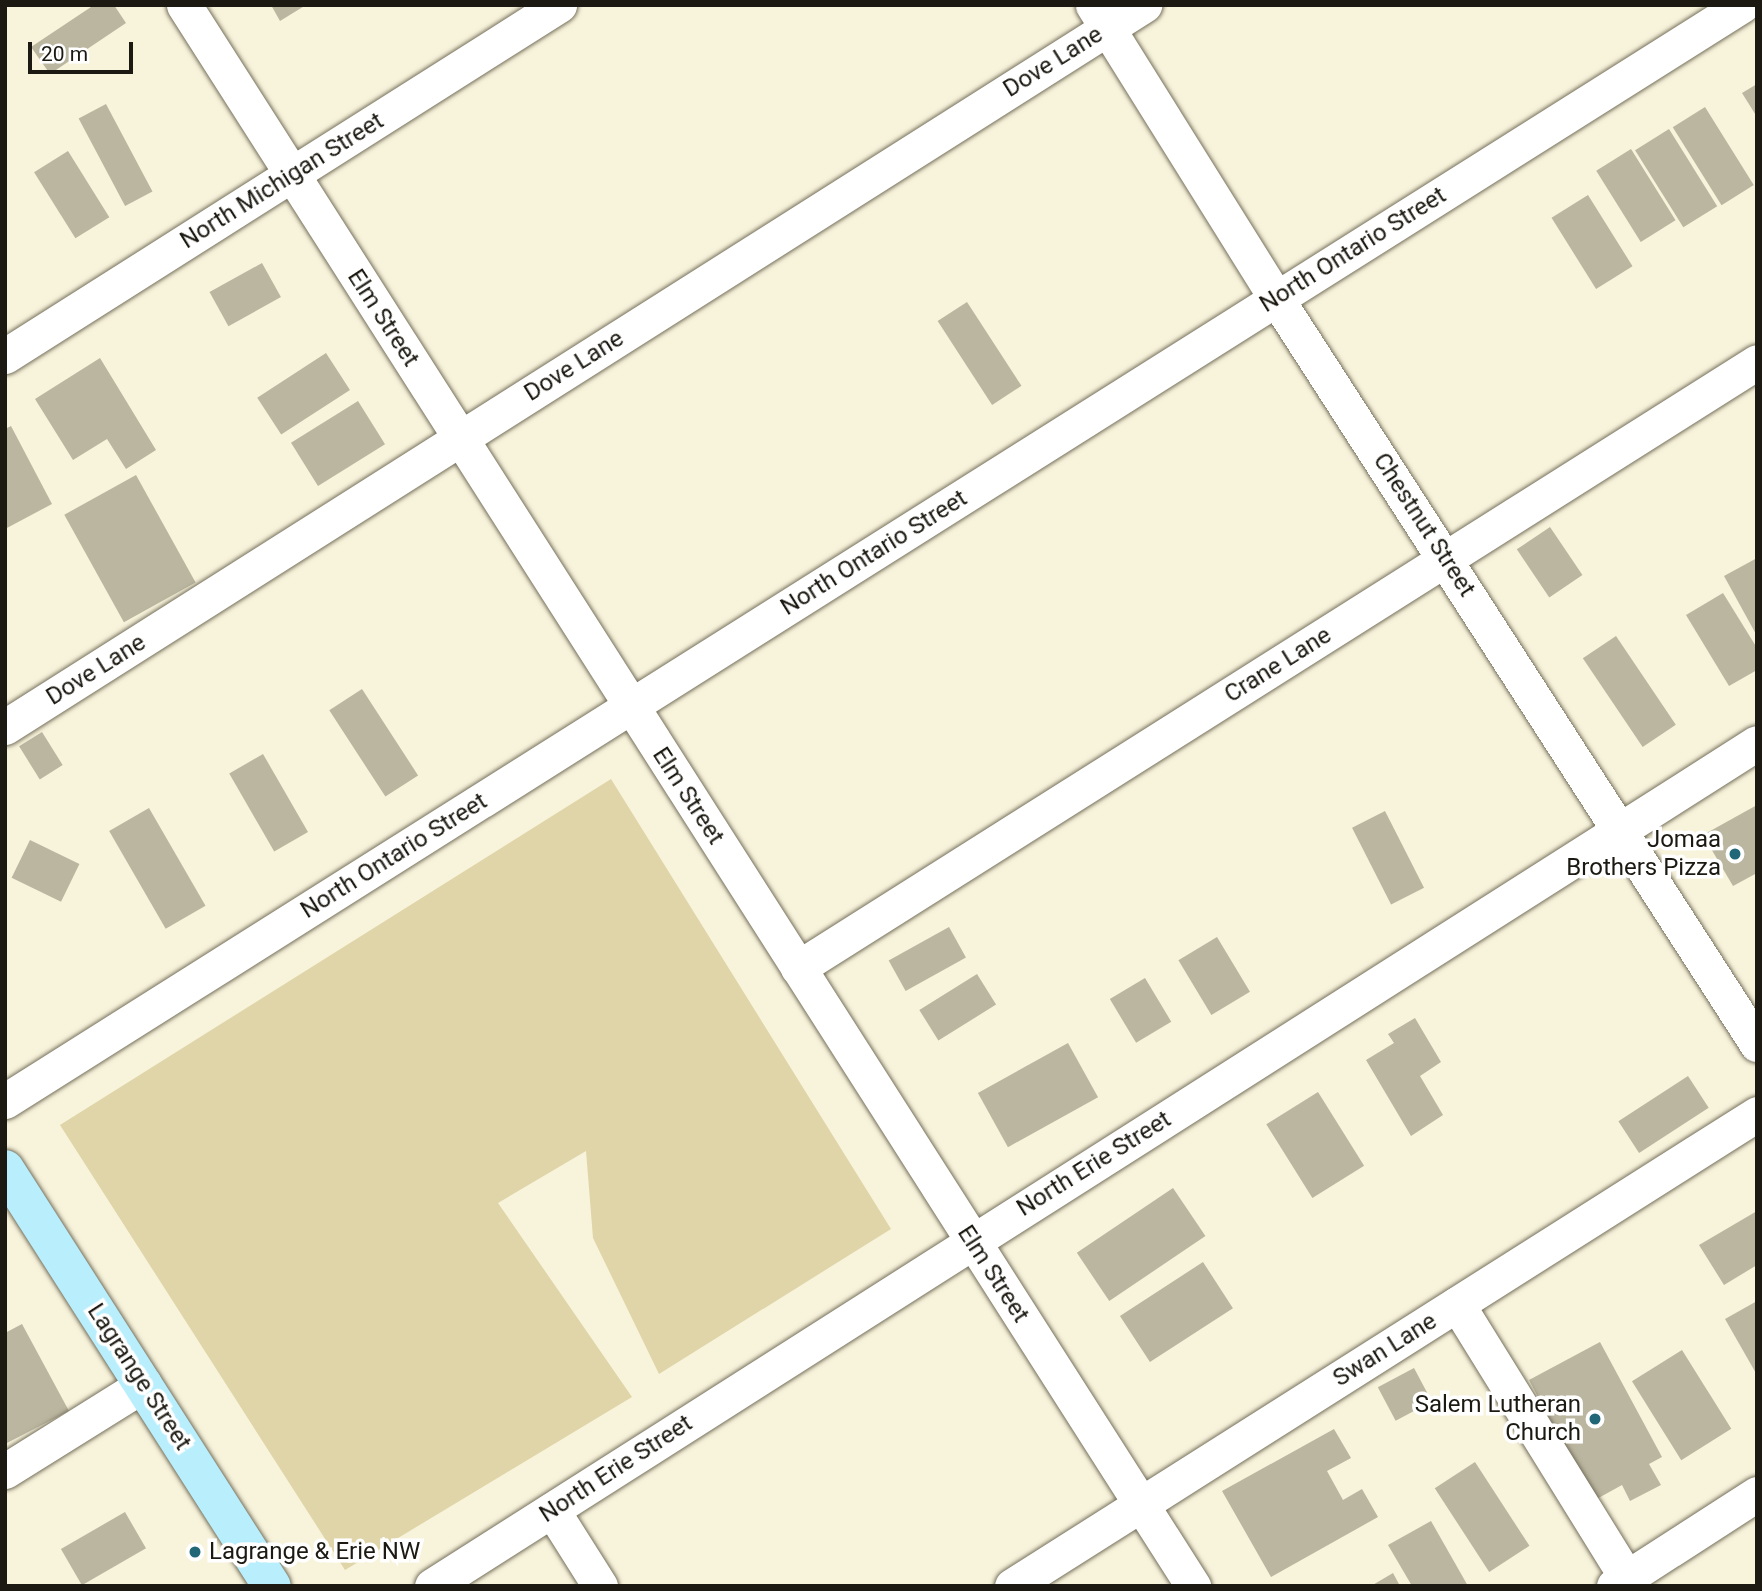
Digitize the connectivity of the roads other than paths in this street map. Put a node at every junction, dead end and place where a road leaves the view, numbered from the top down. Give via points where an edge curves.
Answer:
1 (184, 5) edge
2 (559, 5) edge
3 (1144, 5) edge
4 (1742, 5) edge
5 (1101, 17) edge
6 (292, 175) junction
7 (1276, 298) junction
8 (5, 356) edge
9 (1757, 362) edge
10 (461, 439) junction
11 (1446, 558) junction
12 (631, 706) junction
13 (5, 727) edge
14 (1757, 743) edge
15 (1617, 832) junction
16 (799, 968) junction
17 (1757, 1044) edge
18 (5, 1101) edge
19 (1757, 1114) edge
20 (5, 1169) edge
21 (973, 1241) junction
22 (1457, 1304) junction
23 (144, 1384) junction
24 (5, 1471) edge
25 (1757, 1494) edge
26 (1141, 1504) junction
27 (552, 1510) junction
28 (1621, 1582) edge
29 (272, 1586) edge
30 (432, 1586) edge
31 (600, 1586) edge
32 (1012, 1586) edge
33 (1193, 1586) edge

1 - 6 street, Elm Street
2 - 6 street, North Michigan Street
3 - 5 street, Dove Lane
4 - 7 street, North Ontario Street
5 - 7 street, Chestnut Street
5 - 10 street, Dove Lane
6 - 8 street, North Michigan Street
6 - 10 street, Elm Street
7 - 11 street, Chestnut Street
7 - 12 street, North Ontario Street
9 - 11 street, Crane Lane
10 - 12 street, Elm Street
10 - 13 street, Dove Lane
11 - 15 street, Chestnut Street
11 - 16 street, Crane Lane
12 - 16 street, Elm Street
12 - 18 street, North Ontario Street
14 - 15 street, North Erie Street
15 - 17 street, Chestnut Street
15 - 21 street, North Erie Street
16 - 21 street, Elm Street
19 - 22 street, Swan Lane
20 - 23 main road, Lagrange Street
21 - 26 street, Elm Street
21 - 27 street, North Erie Street
22 - 26 street, Swan Lane
22 - 28 street
23 - 24 street
23 - 29 main road, Lagrange Street
25 - 28 street
26 - 32 street, Swan Lane
26 - 33 street, Elm Street
27 - 30 street, North Erie Street
27 - 31 street

